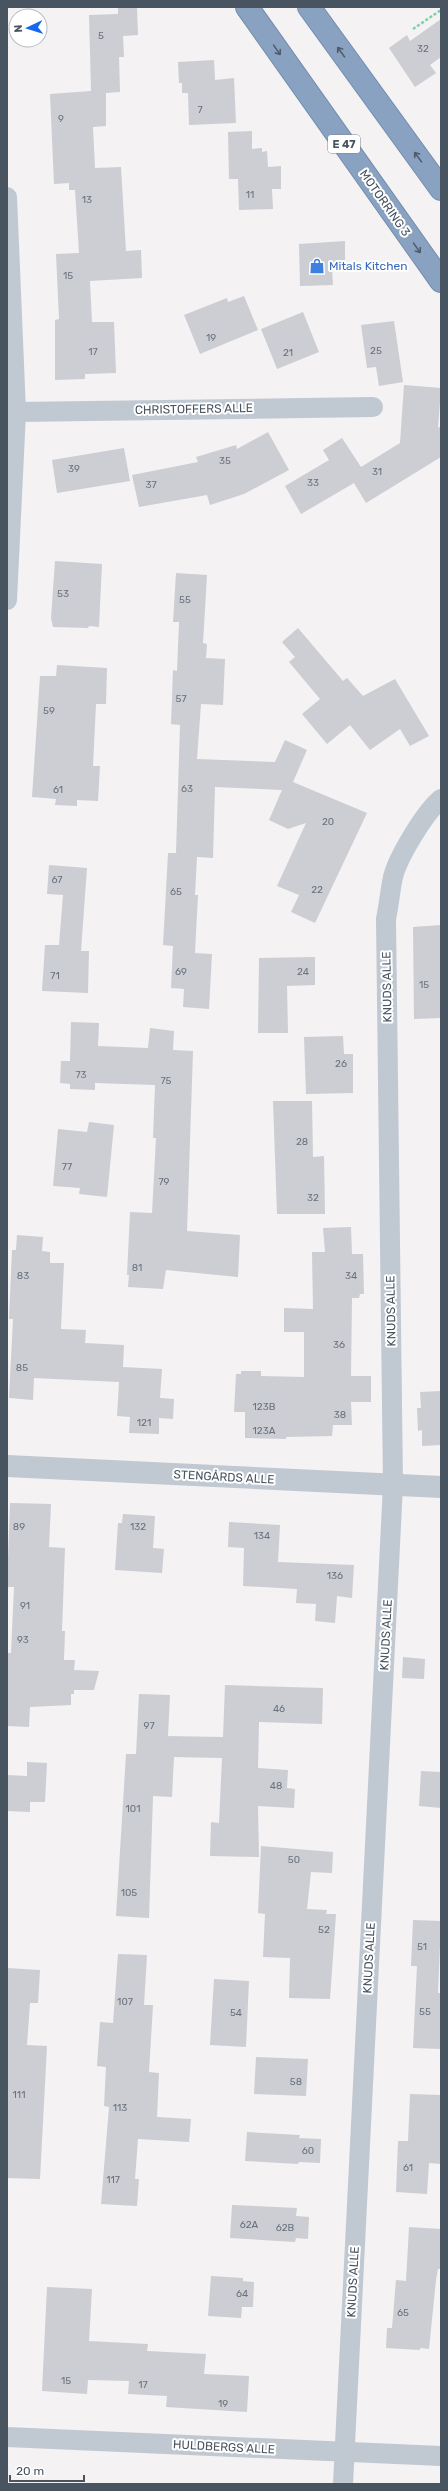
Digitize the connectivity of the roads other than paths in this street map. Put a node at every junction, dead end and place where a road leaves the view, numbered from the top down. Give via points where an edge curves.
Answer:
1 (243, 7) edge
2 (247, 7) edge
3 (309, 7) edge
4 (265, 33) junction
5 (441, 188) edge
6 (7, 197) edge
7 (441, 281) edge
8 (373, 407) dead end
9 (16, 412) junction
10 (7, 600) edge
11 (441, 799) edge
12 (7, 1466) edge
13 (393, 1485) junction
14 (441, 1487) edge
15 (7, 2437) edge
16 (344, 2453) junction
17 (441, 2456) edge
18 (343, 2484) edge

1 - 4 highway
2 - 4 highway, MOTORRING 3 / E 47
5 -> 3 highway
4 -> 7 highway, MOTORRING 3 / E 47
6 - 9 street
8 - 9 street, CHRISTOFFERS ALLE
9 - 10 street
11 - 13 street, KNUDS ALLE via 432,806 417,830 394,875 386,920
12 - 13 street, STENGÅRDS ALLE
13 - 14 street, STENGÅRDS ALLE
13 - 16 street, KNUDS ALLE
15 - 16 street, HULDBERGS ALLE
16 - 17 street, HULDBERGS ALLE
16 - 18 street, KNUDS ALLE

